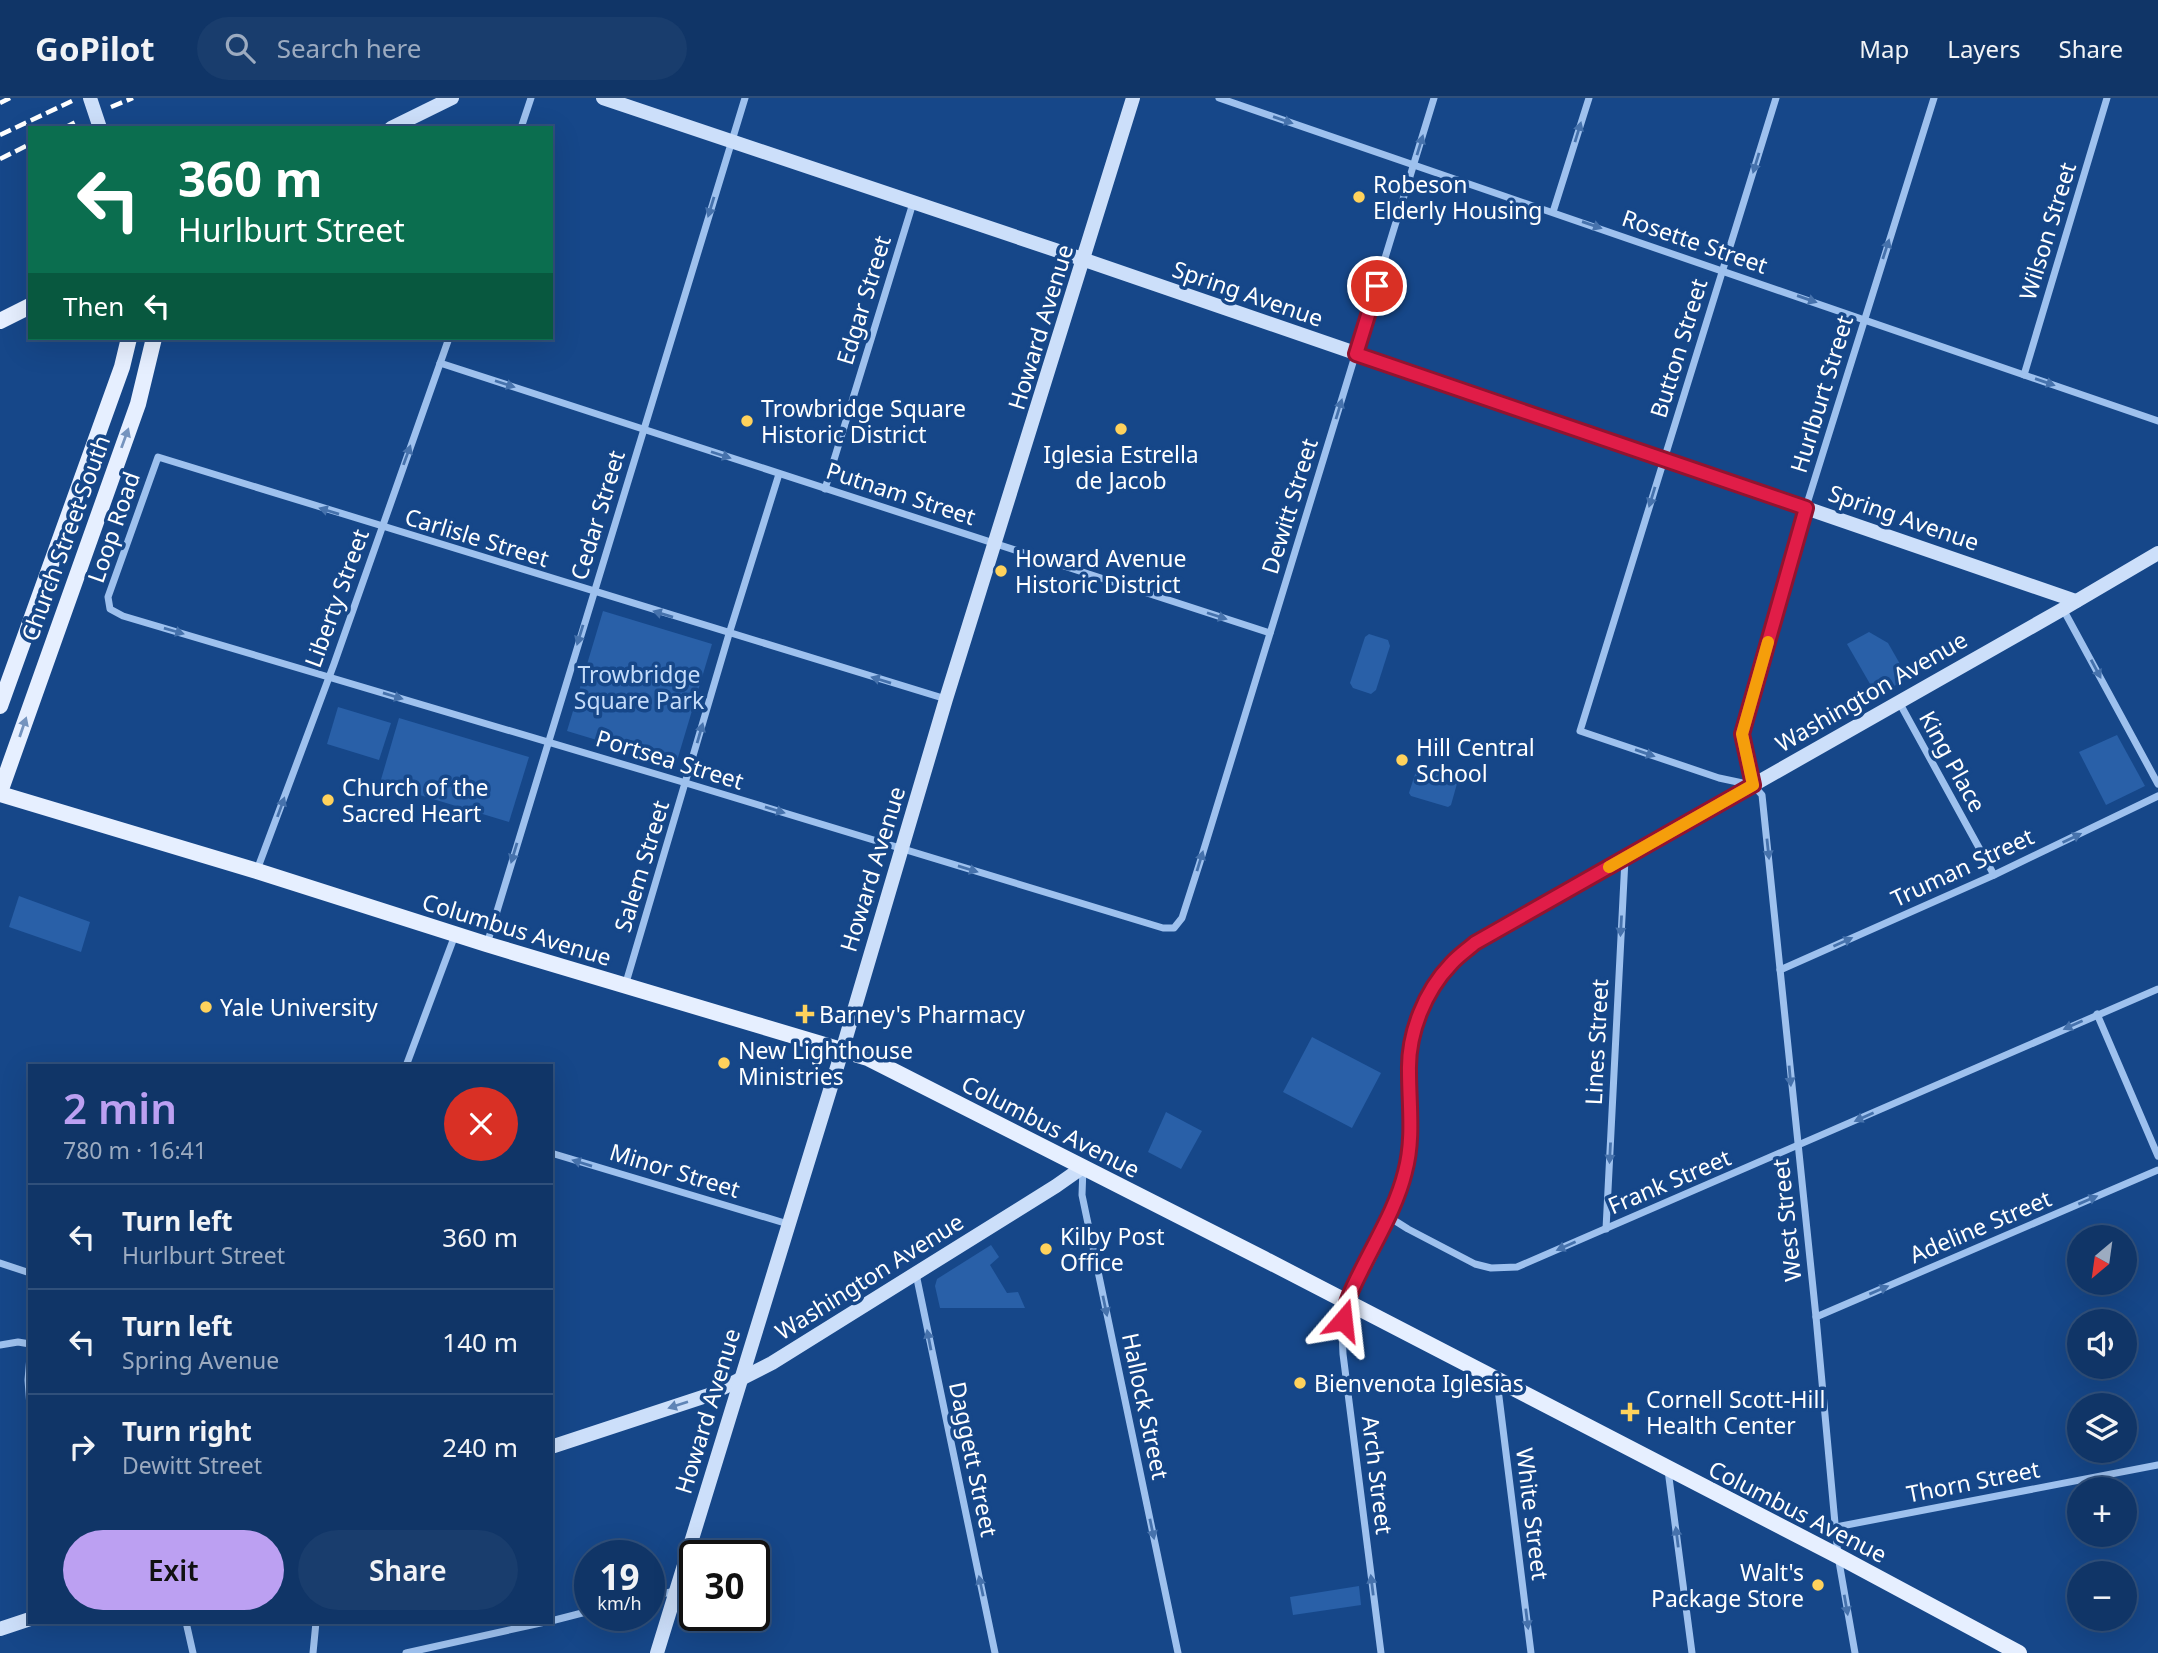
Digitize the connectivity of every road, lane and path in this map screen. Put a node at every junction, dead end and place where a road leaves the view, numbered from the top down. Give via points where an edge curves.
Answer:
1 (90, 98) edge
2 (452, 98) edge
3 (531, 98) edge
4 (603, 98) edge
5 (745, 98) edge
6 (1133, 98) edge
7 (1219, 98) edge
8 (1434, 98) edge
9 (1589, 98) edge
10 (1776, 98) edge
11 (1934, 98) edge
12 (2107, 98) edge
13 (99, 126) edge
14 (395, 126) edge
15 (522, 126) edge
16 (731, 142) junction
17 (1414, 166) junction
18 (913, 203) junction
19 (1553, 212) junction
20 (1085, 260) junction
21 (1722, 271) junction
22 (26, 309) edge
23 (1864, 319) junction
24 (0, 321) edge
25 (117, 340) edge
26 (129, 340) edge
27 (154, 340) edge
28 (448, 340) edge
29 (1356, 354) junction
30 (440, 363) junction
31 (2024, 376) junction
32 (117, 377) junction
33 (2158, 421) edge
34 (643, 429) junction
35 (158, 457) joint
36 (1663, 460) junction
37 (779, 474) junction
38 (825, 489) junction
39 (1806, 508) junction
40 (382, 527) junction
41 (995, 544) junction
42 (2158, 553) edge
43 (593, 592) junction
44 (2070, 605) junction
45 (110, 609) joint
46 (1270, 633) junction
47 (729, 634) junction
48 (329, 676) junction
49 (947, 699) junction
50 (1898, 702) junction
51 (0, 706) edge
52 (547, 742) junction
53 (685, 783) junction
54 (2158, 784) edge
55 (1753, 785) junction
56 (0, 793) edge
57 (2158, 796) edge
58 (902, 849) junction
59 (1625, 858) junction
60 (257, 871) junction
61 (1994, 875) junction
62 (1178, 925) joint
63 (455, 934) junction
64 (486, 944) junction
65 (1780, 970) junction
66 (625, 986) junction
67 (2158, 989) edge
68 (2097, 1014) junction
69 (842, 1051) junction
70 (407, 1064) edge
71 (1797, 1146) junction
72 (553, 1154) edge
73 (2158, 1156) edge
74 (1083, 1167) junction
75 (2158, 1170) edge
76 (1388, 1217) junction
77 (788, 1224) junction
78 (1606, 1229) junction
79 (0, 1263) edge
80 (28, 1272) edge
81 (915, 1273) junction
82 (1346, 1302) junction
83 (1816, 1317) junction
84 (28, 1344) edge
85 (0, 1345) edge
86 (741, 1378) junction
87 (1497, 1381) junction
88 (553, 1446) edge
89 (2158, 1465) edge
90 (1668, 1468) junction
91 (1836, 1527) junction
92 (1838, 1556) junction
93 (675, 1591) junction
94 (665, 1593) edge
95 (574, 1615) edge
96 (28, 1620) edge
97 (553, 1620) edge
98 (186, 1624) edge
99 (316, 1624) edge
100 (536, 1624) edge
101 (0, 1629) edge
102 (192, 1653) edge
103 (313, 1653) edge
104 (406, 1653) edge
105 (657, 1653) edge
106 (996, 1653) edge
107 (1178, 1653) edge
108 (1381, 1653) edge
109 (1531, 1653) edge
110 (1692, 1653) edge
111 (1855, 1653) edge
112 (2019, 1653) edge

1 - 13 main road, bridge
2 - 14 main road
3 - 15 street
4 - 16 main road, Spring Avenue
5 - 16 street, Cedar Street
6 - 20 main road, Howard Avenue
7 -> 17 street, Rosette Street
17 -> 8 street, Dewitt Street
19 -> 9 street
10 -> 21 street, Button Street
23 -> 11 street, Hurlburt Street
12 - 31 street, Wilson Street
16 - 18 main road, Spring Avenue
16 -> 34 street, Cedar Street
17 - 19 street, Rosette Street
17 - 29 street, Dewitt Street
18 - 20 main road, Spring Avenue
18 - 38 street, Edgar Street
19 -> 21 street, Rosette Street
20 - 29 main road, Spring Avenue
20 - 41 main road, Howard Avenue
21 -> 23 street, Rosette Street
21 - 36 street, Button Street
22 - 24 main road
23 - 31 street, Rosette Street
23 - 39 street, Hurlburt Street
25 - 32 main road
26 - 32 main road, Church Street South
56 -> 27 main road, Church Street South via 138,404
28 - 30 street, Liberty Street
29 - 36 main road, Spring Avenue
46 -> 29 street, Dewitt Street
30 -> 34 street, Putnam Street
40 -> 30 street, Liberty Street
31 -> 33 street, Rosette Street
32 - 51 main road, Church Street South
34 -> 37 street, Putnam Street
34 - 43 street, Cedar Street
40 -> 35 street, Carlisle Street
35 - 45 street, Loop Road via 108,597
36 - 39 main road, Spring Avenue
36 -> 55 street, Button Street via 1580,731
37 - 38 street, Putnam Street
37 - 47 street, Salem Street
38 - 41 street, Putnam Street
39 - 44 main road, Spring Avenue
39 - 55 street, Hurlburt Street via 1742,734
40 - 43 street, Carlisle Street
40 - 48 street, Liberty Street
41 -> 46 street, Putnam Street
41 - 49 main road, Howard Avenue
42 - 44 main road, Washington Avenue
47 -> 43 street, Carlisle Street
43 -> 52 street, Cedar Street
44 - 50 main road, Washington Avenue
44 -> 54 street
45 -> 48 street, Portsea Street
62 -> 46 street, Dewitt Street
49 -> 47 street, Carlisle Street
53 -> 47 street, Salem Street
48 -> 52 street, Portsea Street
60 -> 48 street, Liberty Street
49 - 58 main road, Howard Avenue
50 - 55 main road, Washington Avenue
50 - 61 street, King Place
52 - 53 street, Portsea Street
52 -> 64 street, Cedar Street
53 -> 58 street, Portsea Street
53 - 66 street, Salem Street
55 - 59 main road, Washington Avenue
55 -> 65 street, West Street via 1762,795
56 - 60 main road, Columbus Avenue
61 -> 57 street, Truman Street
58 -> 62 street, Portsea Street via 1163,928
58 - 69 main road, Howard Avenue
59 - 76 main road, Washington Avenue via 1475,943 1450,965 1432,991 1411,1044 1409,1153
59 -> 78 street, Lines Street
60 - 63 main road, Columbus Avenue
65 -> 61 street, Truman Street
63 - 64 main road, Columbus Avenue
63 - 70 street
64 - 66 main road, Columbus Avenue
65 -> 71 street, West Street
66 - 69 main road, Columbus Avenue
67 - 68 street, Frank Street
68 -> 71 street, Frank Street
68 - 73 street
69 - 74 main road, Columbus Avenue via 868,1058
69 - 77 main road, Howard Avenue
71 - 78 street, Frank Street
71 - 83 street, West Street
77 -> 72 street, Minor Street
74 - 81 main road, Washington Avenue
74 - 82 main road, Columbus Avenue
74 -> 107 street, Hallock Street via 1082,1195
83 -> 75 street, Adeline Street
78 -> 76 street, Frank Street via 1524,1265 1491,1268 1475,1264
76 - 82 main road, Washington Avenue
77 - 86 main road, Howard Avenue
79 - 80 street
81 - 86 main road, Washington Avenue
106 -> 81 street, Daggett Street
82 - 87 main road, Columbus Avenue
108 -> 82 street, Arch Street via 1343,1354
83 - 91 street, West Street
84 - 85 street
86 -> 88 main road, Washington Avenue via 709,1395
86 - 93 main road, Howard Avenue
87 - 90 main road, Columbus Avenue
87 -> 109 street, White Street
89 - 91 street, Thorn Street
90 - 92 main road, Columbus Avenue
110 -> 90 street
91 - 92 street, West Street
92 -> 111 street, West Street
92 - 112 main road, Columbus Avenue
93 - 94 street
93 - 105 main road, Howard Avenue
95 - 97 street
96 - 101 main road
98 - 102 street
99 - 103 street
100 - 104 street

